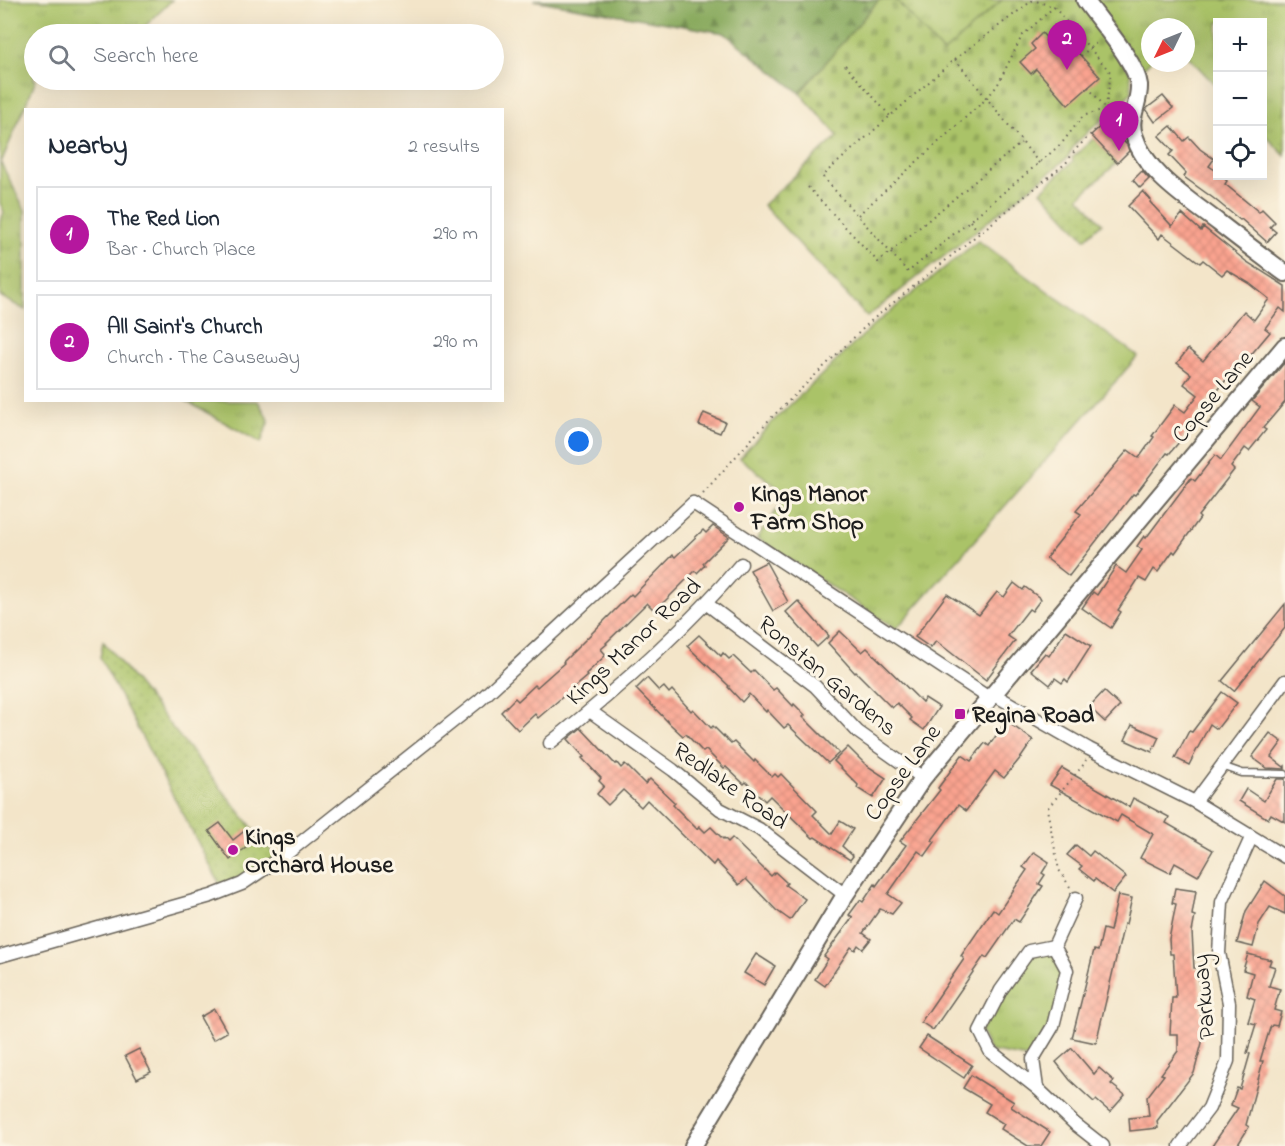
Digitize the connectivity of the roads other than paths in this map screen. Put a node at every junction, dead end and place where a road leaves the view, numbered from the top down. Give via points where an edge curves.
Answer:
1 (1085, 0) edge
2 (1111, 114) road end
3 (1133, 114) junction
4 (1285, 273) edge
5 (1285, 346) edge
6 (741, 564) dead end
7 (707, 604) junction
8 (1285, 681) edge
9 (991, 696) junction
10 (590, 711) junction
11 (550, 743) dead end
12 (1221, 766) junction
13 (1285, 774) edge
14 (923, 778) junction
15 (1195, 802) junction
16 (1251, 838) junction
17 (1285, 858) edge
18 (845, 895) junction
19 (1076, 898) road end
20 (1054, 946) junction
21 (0, 956) edge
22 (1037, 1088) junction
23 (693, 1146) edge
24 (1103, 1146) edge
25 (1180, 1146) edge

1 - 3 street via 1132,66 1139,88
2 - 3 lane
3 - 4 street via 1133,134 1158,172
5 - 9 street, Copse Lane
6 - 7 street, Kings Manor Road
7 - 10 street, Kings Manor Road
7 - 14 street, Ronstan Gardens via 815,686 858,732
8 - 12 street
9 - 14 street, Copse Lane
9 - 15 street
9 - 21 street via 693,503 480,700 285,855 242,884
10 - 11 street, Kings Manor Road
10 - 18 street, Redlake Road via 720,809 759,829
12 - 13 lane via 1242,773
12 - 15 street
14 - 18 street, Copse Lane
15 - 16 street
16 - 17 street
16 - 25 street, Parkway via 1221,902 1219,953 1229,1003 1228,1061 1209,1108
18 - 23 street, Copse Lane
19 - 20 street
20 - 22 street via 1067,970 1053,1026 1033,1059
20 - 22 street via 1029,951 1001,990 980,1032 990,1051
22 - 24 street

